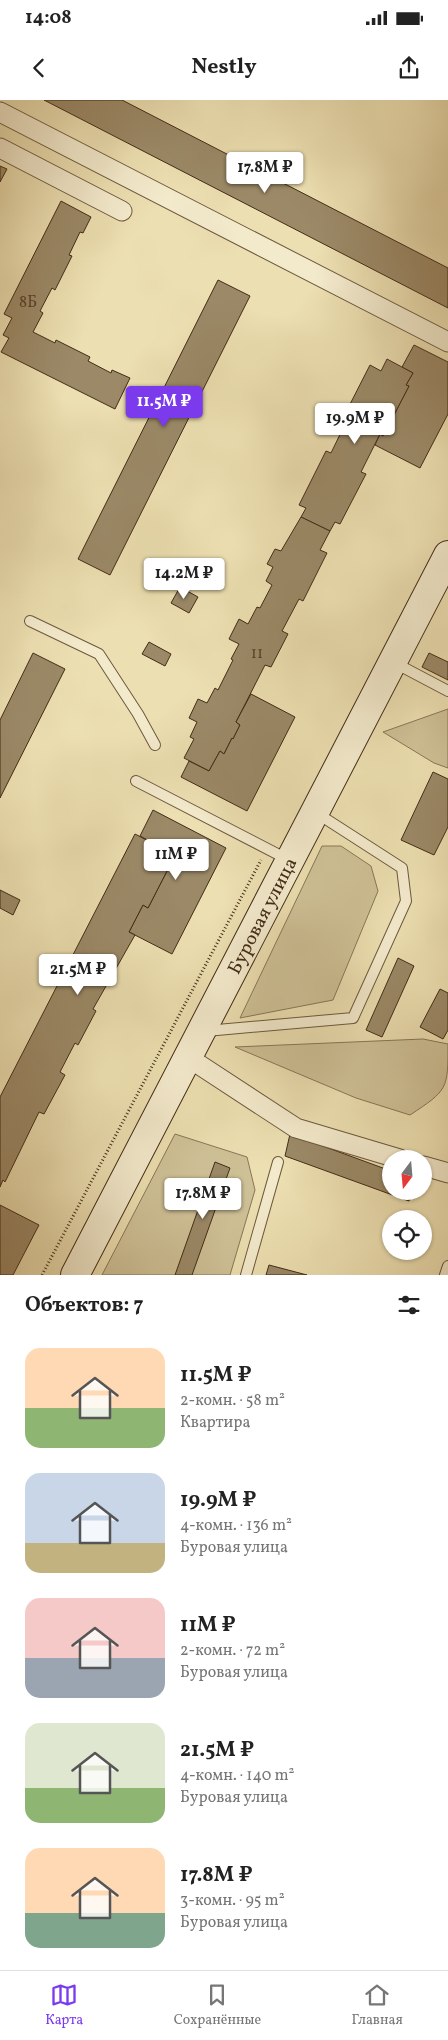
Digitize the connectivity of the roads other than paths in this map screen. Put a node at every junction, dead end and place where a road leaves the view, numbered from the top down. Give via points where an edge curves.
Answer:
1 (0, 112) edge
2 (0, 148) edge
3 (122, 211) dead end
4 (448, 342) edge
5 (448, 555) edge
6 (30, 621) dead end
7 (393, 662) junction
8 (448, 691) edge
9 (155, 745) dead end
10 (136, 780) dead end
11 (315, 812) junction
12 (278, 855) junction
13 (202, 1031) junction
14 (189, 1058) junction
15 (382, 1154) edge
16 (278, 1162) dead end
17 (432, 1168) edge
18 (448, 1173) edge
19 (448, 1266) edge
20 (75, 1275) edge
21 (246, 1275) edge
22 (446, 1275) edge

1 - 4 street
2 - 3 street
5 - 7 main road, Буровая улица
6 - 9 lane via 99,654
7 - 8 lane
7 - 11 main road, Буровая улица
10 - 12 lane
11 - 12 main road, Буровая улица
11 - 13 lane via 402,868 406,901 353,1018
12 - 13 main road, Буровая улица
13 - 14 main road, Буровая улица
14 - 15 street via 296,1128
14 - 20 main road, Буровая улица
16 - 21 lane
17 - 18 street
19 - 22 lane

